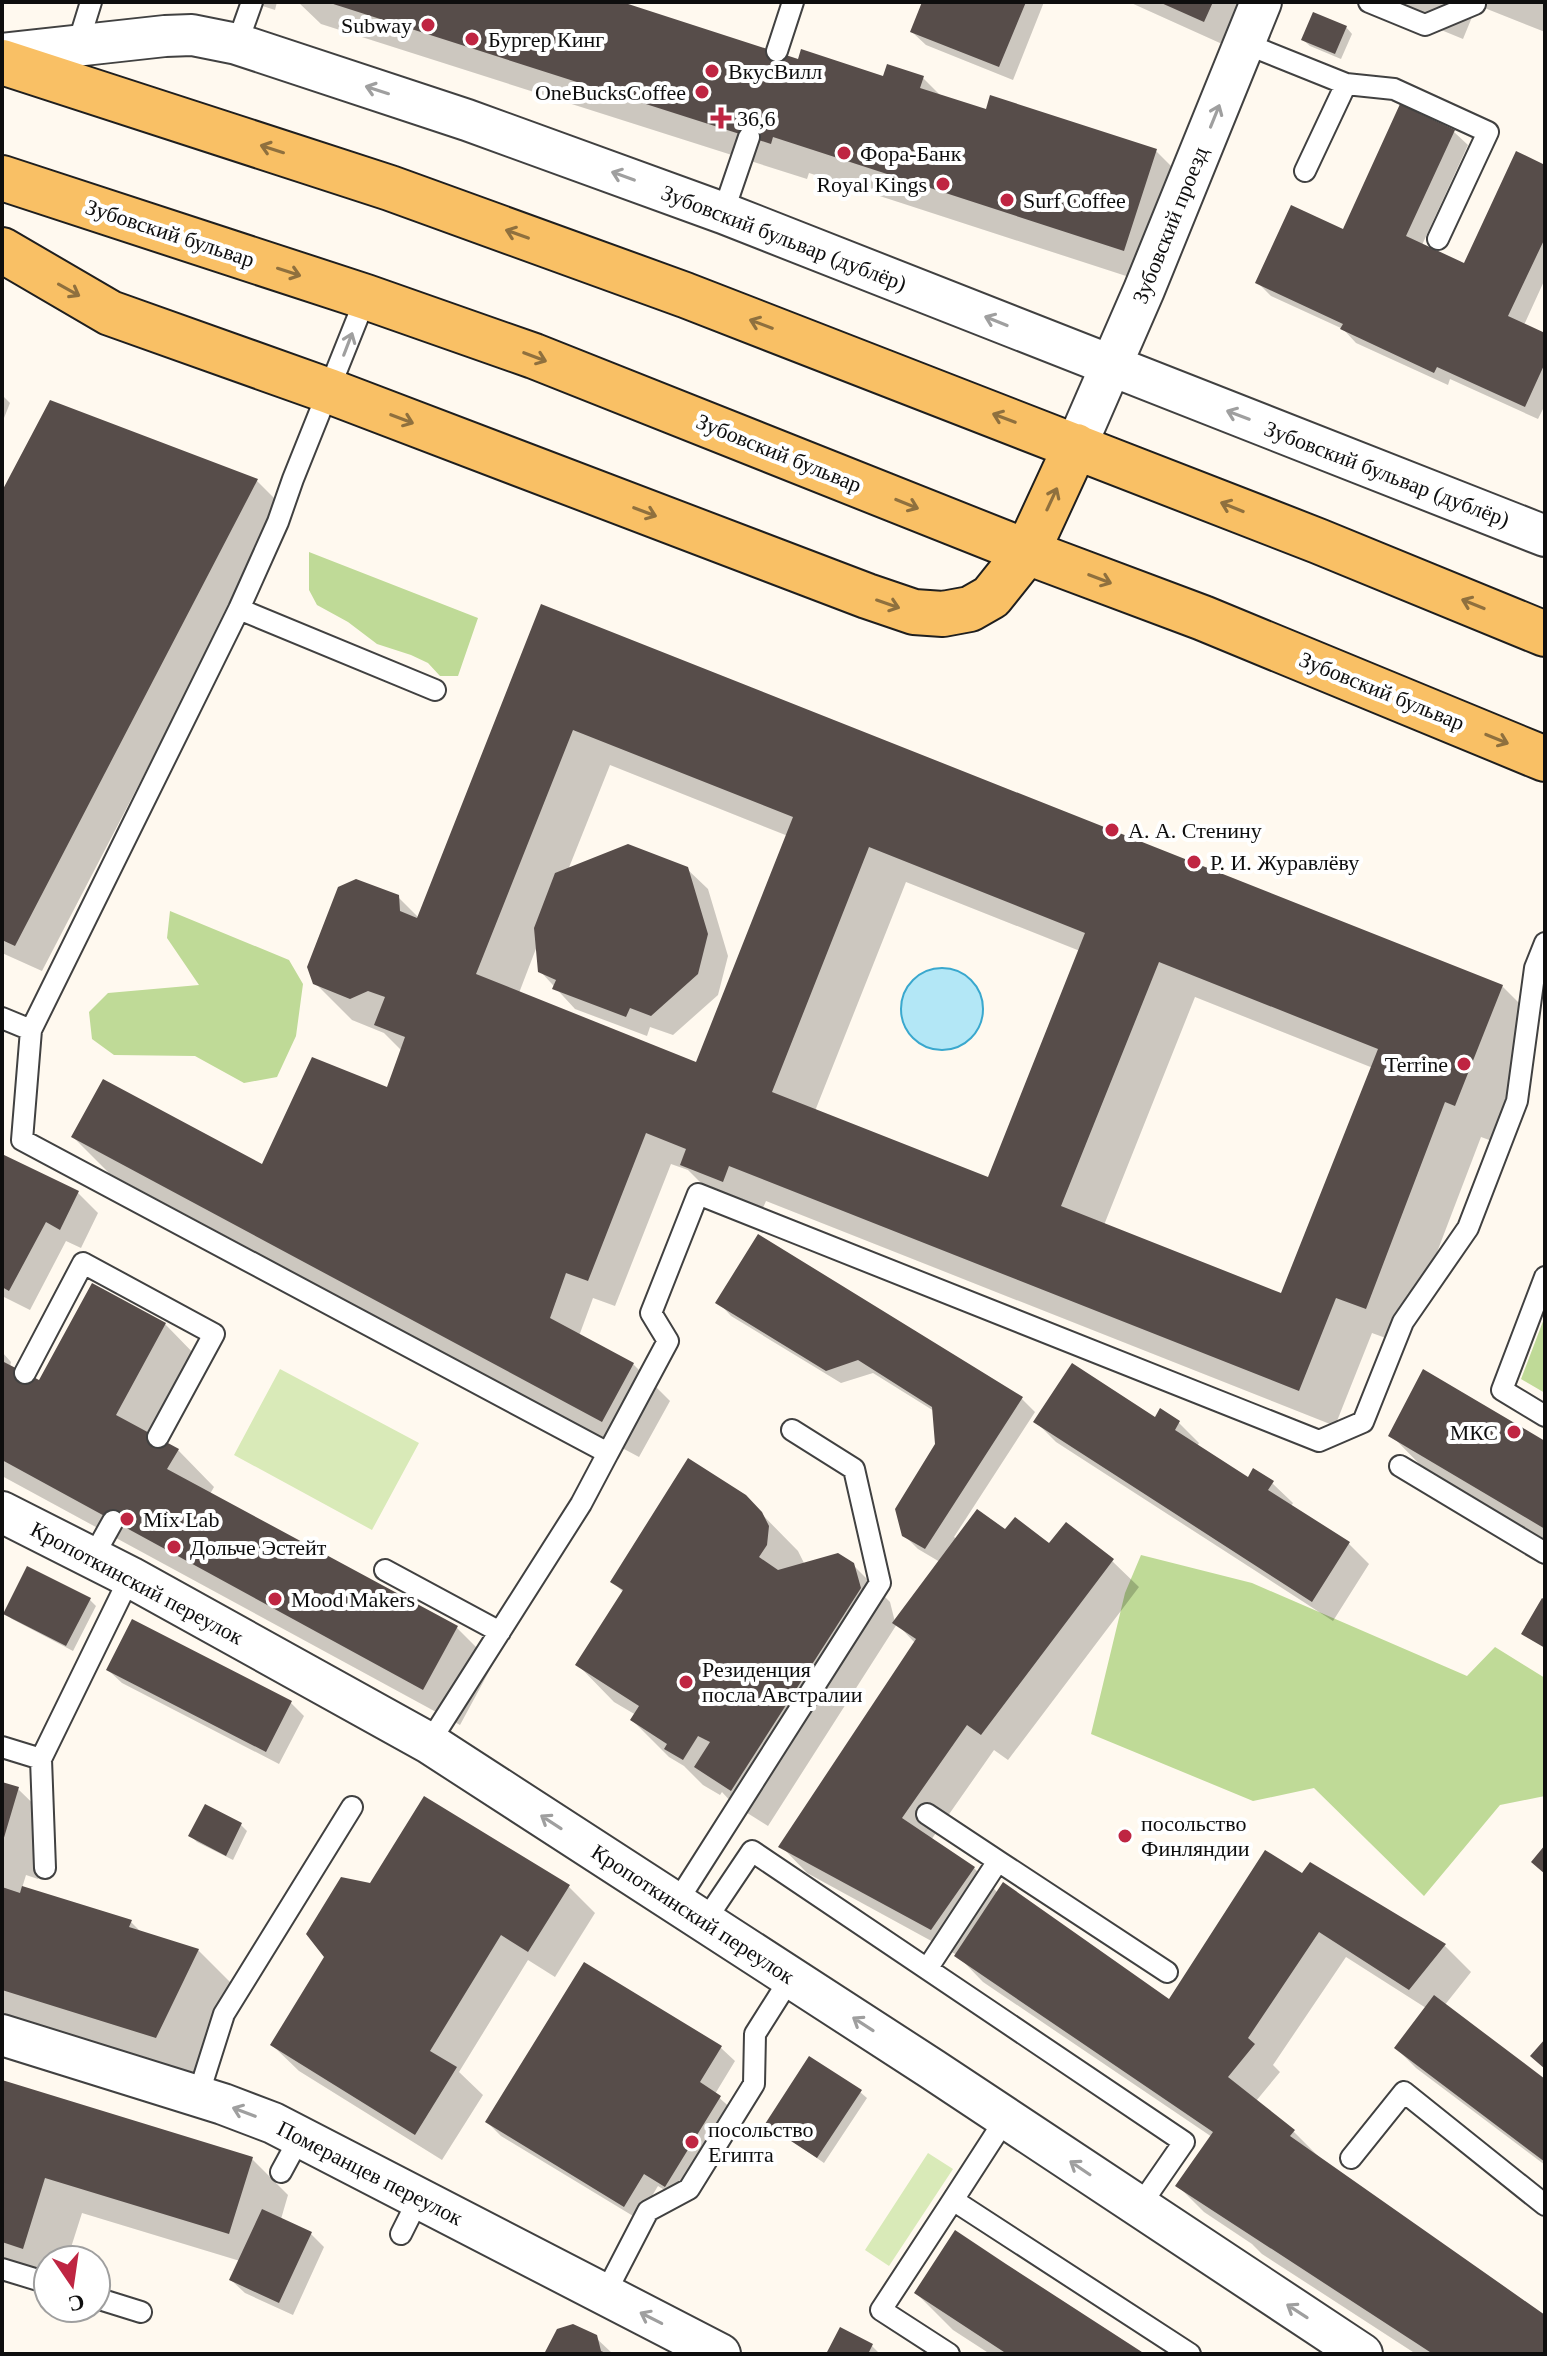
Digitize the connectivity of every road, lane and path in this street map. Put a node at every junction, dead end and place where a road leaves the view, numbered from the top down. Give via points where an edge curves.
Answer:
1 (91, 2) edge
2 (252, 2) edge
3 (793, 2) edge
4 (1261, 2) edge
5 (1369, 2) edge
6 (1475, 4) dead end
7 (1244, 43) junction
8 (78, 44) junction
9 (237, 44) junction
10 (777, 51) dead end
11 (2, 54) edge
12 (2, 62) edge
13 (1346, 84) junction
14 (749, 137) dead end
15 (1305, 171) dead end
16 (2, 178) edge
17 (723, 213) junction
18 (1438, 239) dead end
19 (2, 250) edge
20 (366, 297) junction
21 (1110, 366) junction
22 (329, 391) junction
23 (1076, 446) junction
24 (1545, 536) edge
25 (1027, 552) junction
26 (239, 609) junction
27 (1545, 634) edge
28 (435, 690) dead end
29 (1545, 759) edge
30 (1545, 943) edge
31 (2, 1018) edge
32 (31, 1030) junction
33 (1545, 1277) edge
34 (25, 1373) dead end
35 (1545, 1416) edge
36 (792, 1430) dead end
37 (158, 1437) dead end
38 (608, 1453) junction
39 (1400, 1466) dead end
40 (2, 1512) edge
41 (113, 1521) dead end
42 (1545, 1553) edge
43 (93, 1557) junction
44 (385, 1570) dead end
45 (130, 1577) junction
46 (500, 1632) junction
47 (429, 1743) junction
48 (2, 1747) edge
49 (41, 1759) junction
50 (352, 1807) dead end
51 (927, 1814) dead end
52 (998, 1861) junction
53 (45, 1868) dead end
54 (691, 1912) junction
55 (927, 1969) junction
56 (1167, 1972) dead end
57 (791, 1977) junction
58 (2, 2035) edge
59 (198, 2096) junction
60 (1006, 2118) junction
61 (300, 2137) junction
62 (1351, 2158) dead end
63 (281, 2172) dead end
64 (419, 2198) junction
65 (953, 2200) junction
66 (1545, 2205) edge
67 (1139, 2207) junction
68 (401, 2234) dead end
69 (2, 2269) edge
70 (32, 2278) edge
71 (605, 2294) junction
72 (112, 2303) edge
73 (141, 2312) dead end
74 (720, 2354) edge
75 (949, 2354) edge
76 (1190, 2354) edge
77 (1362, 2354) edge

1 - 8 lane
2 - 9 lane
3 - 10 lane
4 - 7 street, Зубовский проезд
5 - 6 lane via 1425,25
7 - 13 lane
21 -> 7 street, Зубовский проезд
8 - 9 street, Зубовский бульвар (дублёр) via 192,35
8 - 11 street, Зубовский бульвар (дублёр)
17 -> 9 street, Зубовский бульвар (дублёр)
23 -> 12 main road via 390,188
13 - 15 lane
13 - 18 lane via 1394,89 1488,132
14 - 17 lane
16 -> 20 main road, Зубовский бульвар
21 -> 17 street, Зубовский бульвар (дублёр)
19 -> 22 main road via 110,313
22 -> 20 lane
20 -> 25 main road, Зубовский бульвар via 534,356
21 - 23 street, Зубовский проезд
24 -> 21 street, Зубовский бульвар (дублёр)
22 -> 25 main road via 914,612 970,609 991,597
22 - 26 lane
25 -> 23 main road
27 -> 23 main road
25 -> 29 main road, Зубовский бульвар via 1203,618
26 - 28 lane
26 - 32 lane
30 - 38 lane via 1535,968 1512,1115 1468,1228 1403,1322 1363,1422 1319,1441 698,1194 651,1313 668,1341
31 - 32 lane
32 - 38 lane via 22,1140
33 - 35 lane via 1502,1390
34 - 37 lane via 83,1263 214,1334
36 - 54 lane via 854,1469 880,1583
38 - 46 lane
39 - 42 lane
40 - 43 street, Кропоткинский переулок
41 - 43 lane
43 - 45 street, Кропоткинский переулок
44 - 46 lane
45 - 47 street, Кропоткинский переулок
45 - 49 lane
46 - 47 lane
54 -> 47 street, Кропоткинский переулок
48 - 49 lane
49 - 53 lane
50 - 59 lane via 224,2014
51 - 52 lane
52 - 55 lane
52 - 56 lane
54 - 55 lane via 752,1851
54 - 57 street, Кропоткинский переулок
55 - 67 lane via 1184,2142
60 -> 57 street, Кропоткинский переулок
57 - 71 lane via 755,2034 754,2084 689,2189 648,2211
58 - 59 street, Померанцев переулок
61 -> 59 street, Померанцев переулок
60 - 65 lane
67 -> 60 street, Кропоткинский переулок
61 - 63 lane
61 - 64 street, Померанцев переулок
62 - 66 lane via 1404,2092
64 - 68 lane
64 - 71 street, Померанцев переулок
65 - 75 lane via 881,2310
65 - 76 lane
77 -> 67 street, Кропоткинский переулок
69 - 70 lane
74 -> 71 street, Померанцев переулок
72 - 73 lane

